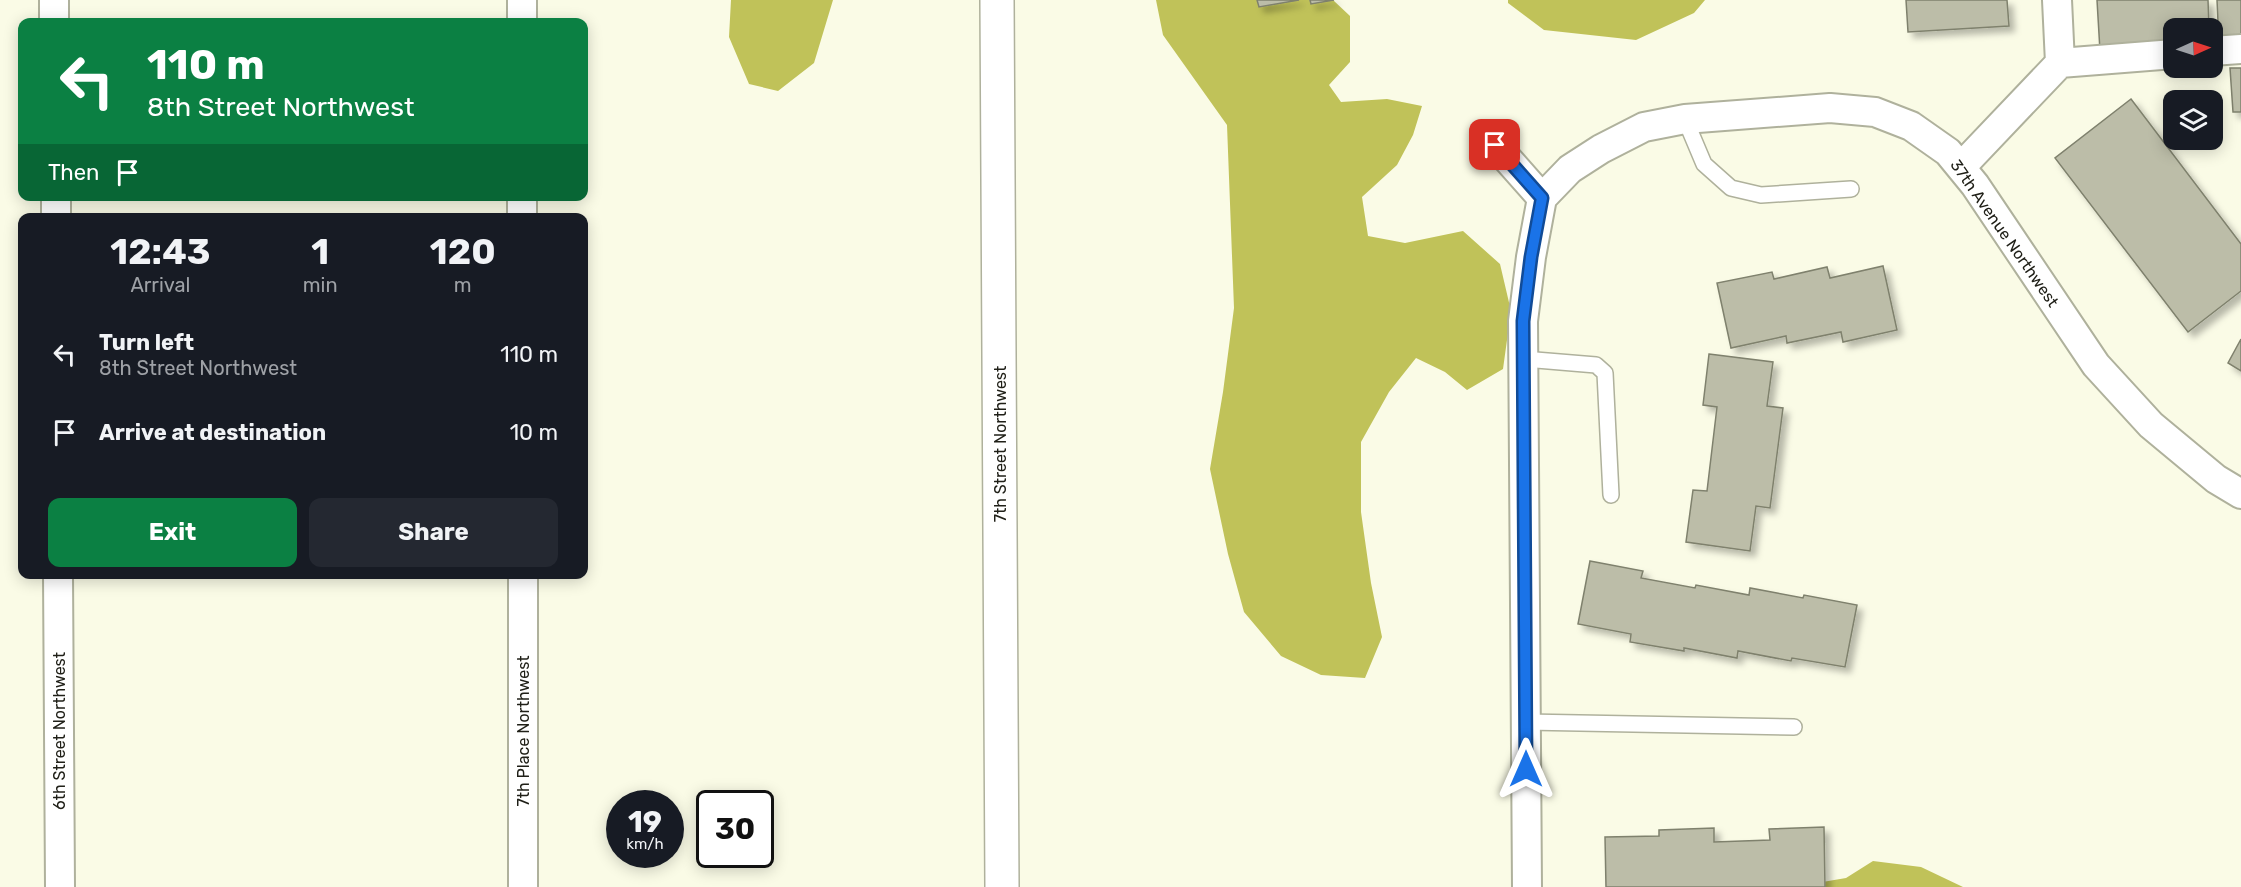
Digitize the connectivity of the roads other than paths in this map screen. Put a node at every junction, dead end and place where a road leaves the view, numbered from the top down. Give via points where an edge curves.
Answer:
1 (54, 0) edge
2 (522, 0) edge
3 (997, 0) edge
4 (2057, 0) edge
5 (54, 18) edge
6 (522, 18) edge
7 (2241, 49) edge
8 (2223, 50) edge
9 (2163, 55) edge
10 (2060, 63) junction
11 (1684, 119) junction
12 (1495, 145) dead end
13 (1961, 167) junction
14 (1851, 189) dead end
15 (1542, 198) junction
16 (1523, 359) junction
17 (2241, 494) edge
18 (1611, 495) dead end
19 (58, 579) edge
20 (523, 579) edge
21 (1526, 722) junction
22 (1794, 727) dead end
23 (60, 887) edge
24 (523, 887) edge
25 (1002, 887) edge
26 (1527, 887) edge

1 - 5 street
2 - 6 street
3 - 25 street, 7th Street Northwest
4 - 10 street
7 - 8 street
9 - 10 street
10 - 13 street
11 - 13 street, 37th Avenue Northwest via 1830,108 1875,112 1911,126 1948,152
11 - 14 lane via 1704,164 1731,188 1761,195
11 - 15 street, 37th Avenue Northwest via 1644,127 1601,149 1570,168
12 - 15 street
13 - 17 street, 37th Avenue Northwest via 2096,365 2151,425 2216,479
15 - 16 street via 1523,321
16 - 18 lane via 1596,365 1605,373
16 - 21 street
19 - 23 street, 6th Street Northwest
20 - 24 street, 7th Place Northwest
21 - 22 lane
21 - 26 street

